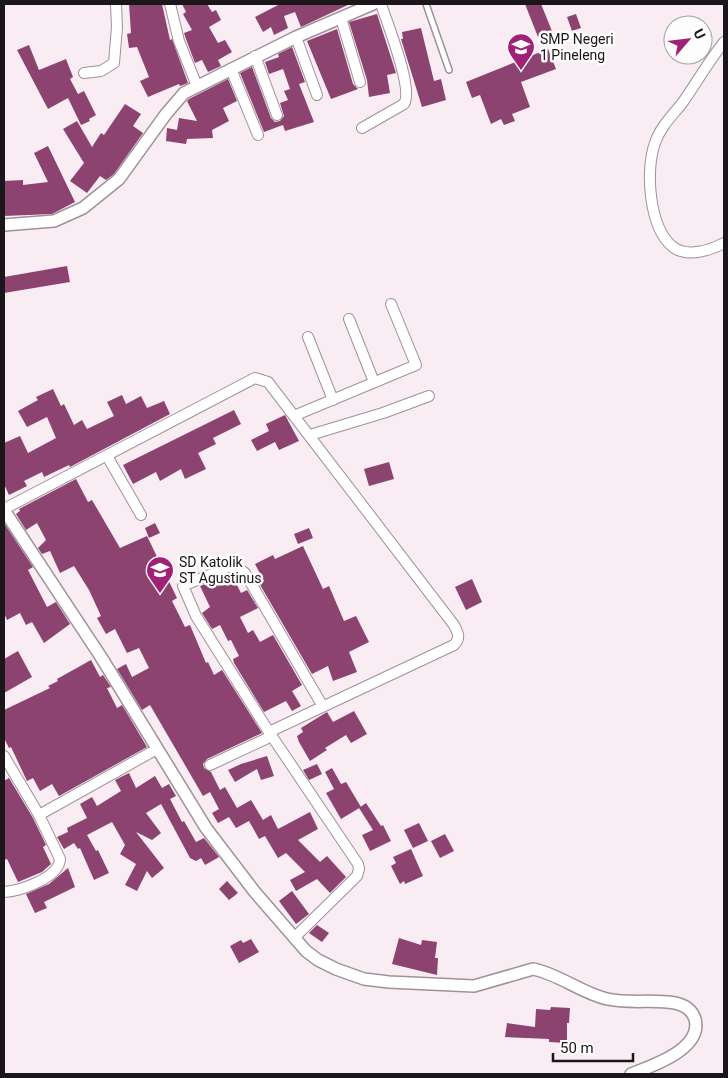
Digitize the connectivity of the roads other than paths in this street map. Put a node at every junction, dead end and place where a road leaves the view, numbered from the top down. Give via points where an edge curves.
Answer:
1 (116, 4) edge
2 (170, 4) edge
3 (373, 4) edge
4 (381, 4) edge
5 (426, 4) edge
6 (341, 18) junction
7 (296, 37) junction
8 (724, 42) edge
9 (255, 56) junction
10 (231, 69) junction
11 (449, 70) dead end
12 (84, 73) dead end
13 (360, 82) dead end
14 (197, 86) junction
15 (317, 96) dead end
16 (277, 115) dead end
17 (362, 128) dead end
18 (258, 135) dead end
19 (4, 225) edge
20 (724, 243) edge
21 (391, 304) dead end
22 (349, 320) dead end
23 (308, 337) dead end
24 (374, 382) junction
25 (429, 396) dead end
26 (333, 400) junction
27 (296, 415) junction
28 (310, 435) junction
29 (107, 456) junction
30 (4, 510) edge
31 (141, 515) dead end
32 (322, 705) junction
33 (271, 734) junction
34 (157, 749) junction
35 (4, 756) edge
36 (210, 765) dead end
37 (39, 816) junction
38 (4, 892) edge
39 (294, 938) junction
40 (632, 1074) edge

1 - 12 street via 114,63 101,71
2 - 14 street via 179,41
3 - 6 street
4 - 17 street via 407,99 404,104
5 - 11 lane
6 - 7 street
6 - 13 street
7 - 9 street
7 - 15 street
8 - 20 street via 659,134 650,166 651,200 664,237 674,248 688,252
9 - 10 street
9 - 16 street
10 - 14 street
10 - 18 street
14 - 19 street via 177,100 119,179 83,208 54,221
21 - 24 street via 416,364
22 - 24 street
23 - 26 street
24 - 26 street
25 - 28 street
26 - 27 street
27 - 28 street
27 - 29 street via 268,382 255,378
28 - 32 street via 459,634 454,645
29 - 30 street
29 - 31 street
30 - 34 street via 68,605
32 - 33 street
32 - 33 street via 245,573 235,566 228,567 184,585 182,589 196,616
33 - 36 street
33 - 39 street via 359,869 357,876
34 - 37 street
34 - 39 street via 206,828
35 - 37 street
37 - 38 street via 60,864 55,871 26,887
39 - 40 street via 318,960 364,979 474,986 533,970 543,971 584,992 604,998 623,1002 674,1002 692,1012 696,1024 690,1041 668,1058

